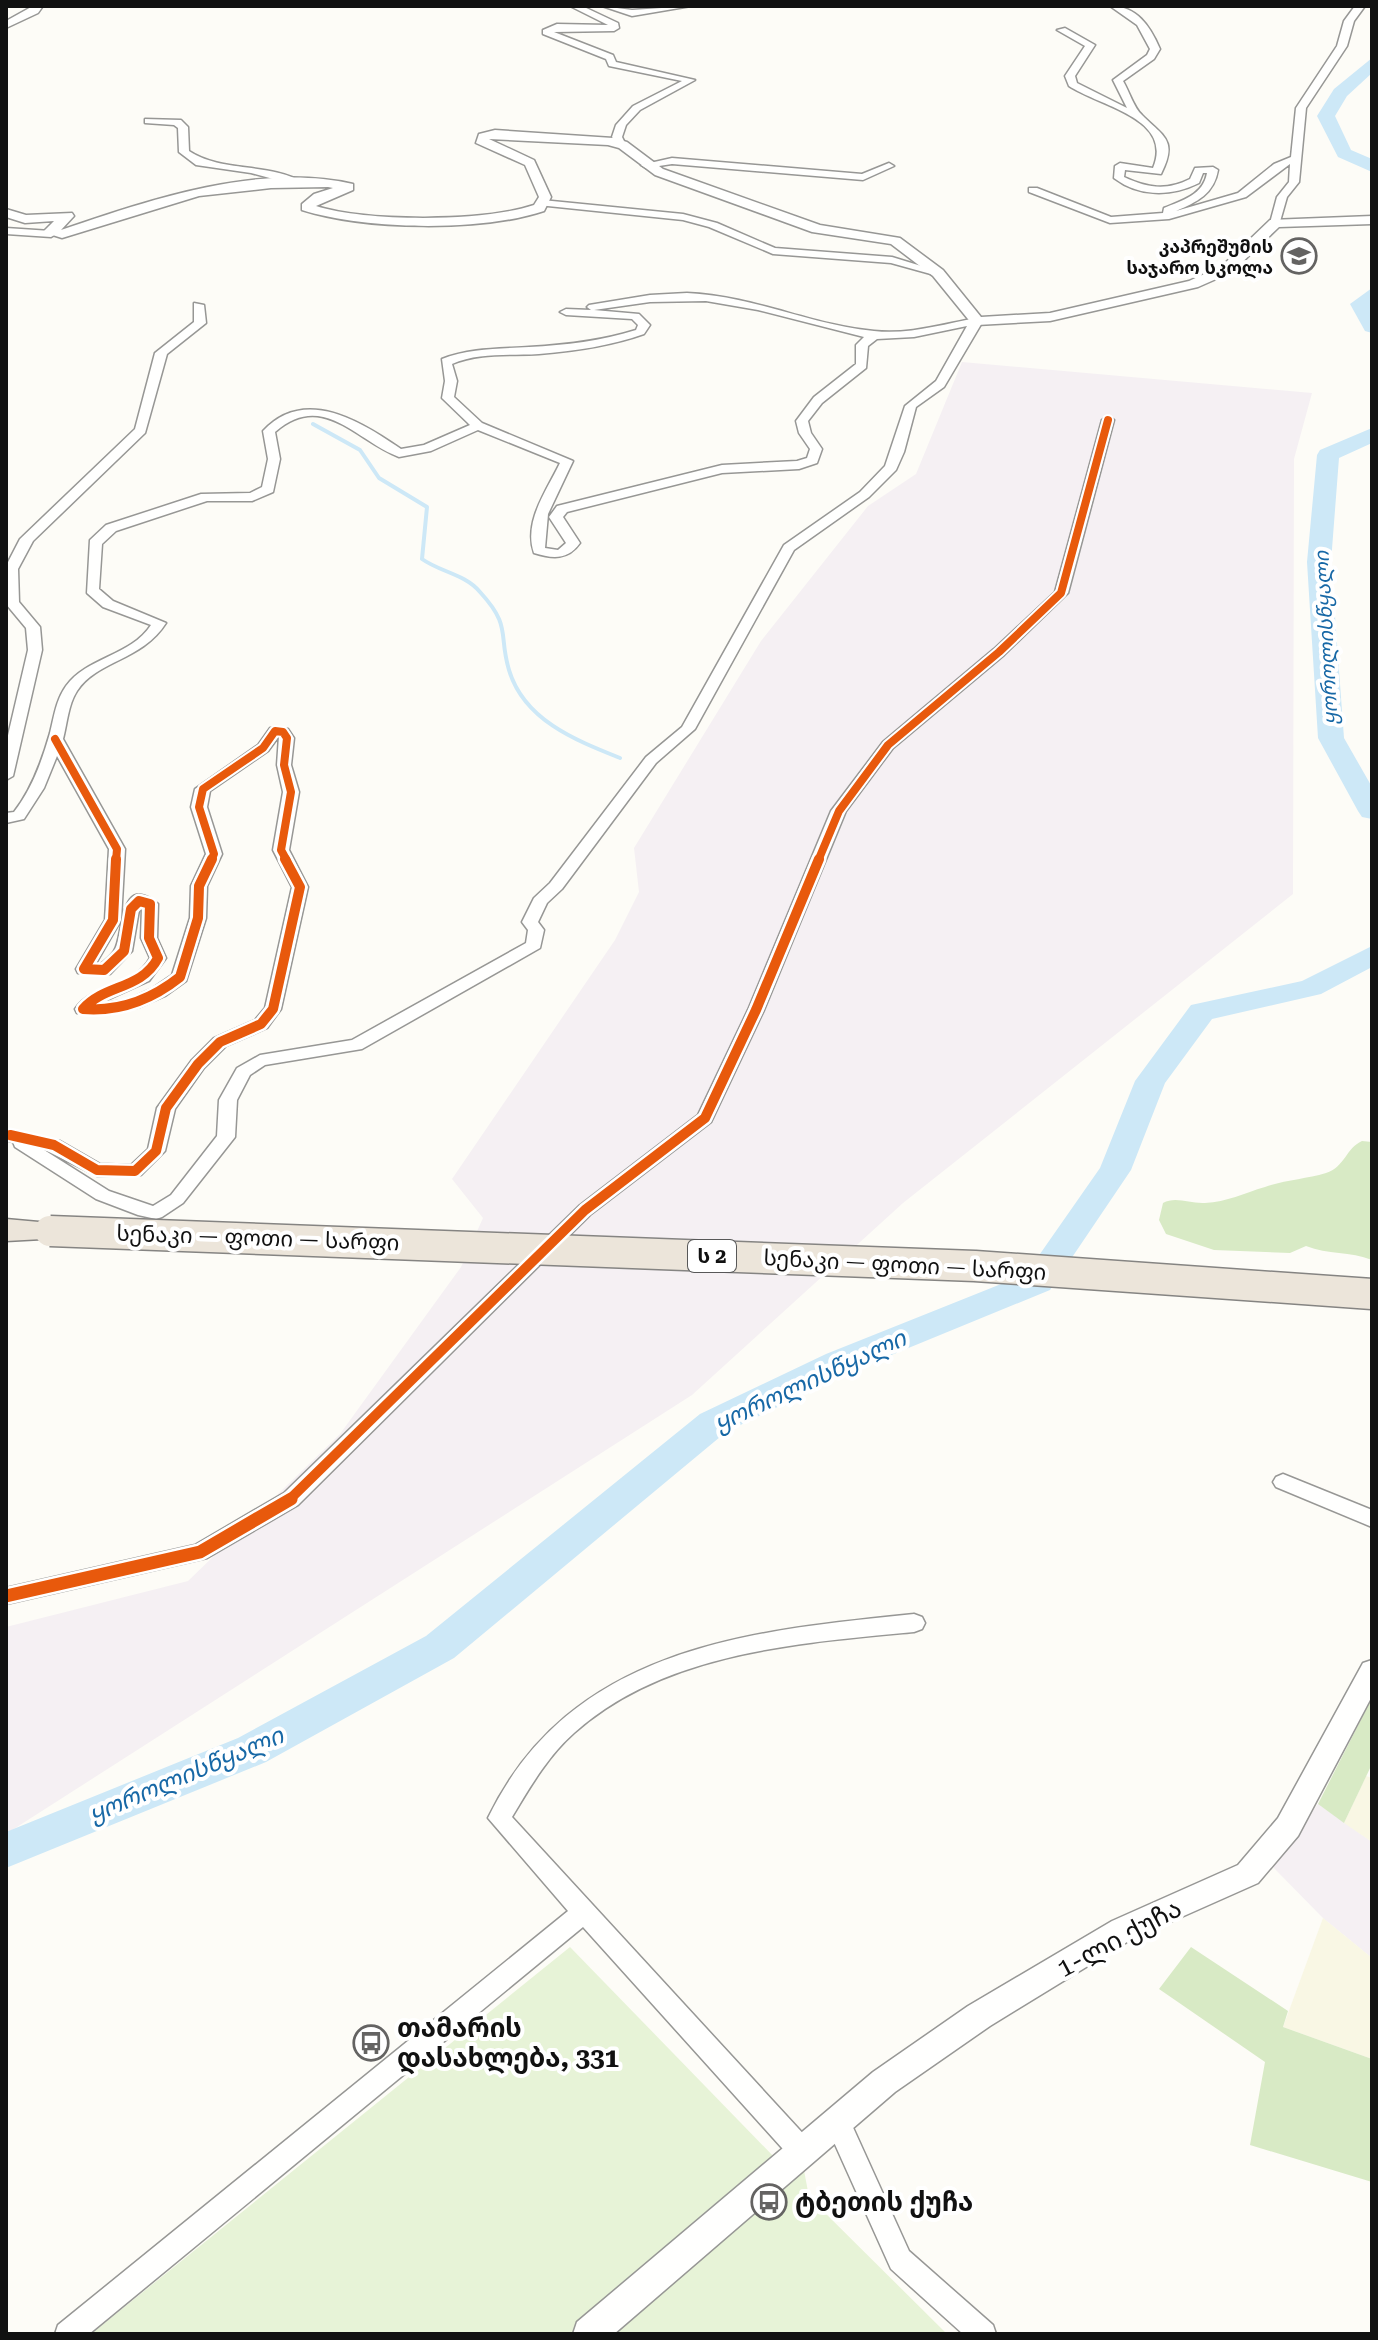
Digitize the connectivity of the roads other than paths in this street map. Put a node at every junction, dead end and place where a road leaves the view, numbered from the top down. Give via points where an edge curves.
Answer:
1 (38, 6) edge
2 (575, 6) edge
3 (607, 6) edge
4 (686, 6) edge
5 (1115, 6) edge
6 (1360, 6) edge
7 (6, 25) edge
8 (1062, 30) dead end
9 (1135, 113) junction
10 (149, 121) dead end
11 (623, 145) junction
12 (1297, 158) junction
13 (646, 165) junction
14 (889, 166) dead end
15 (299, 183) junction
16 (1033, 190) dead end
17 (542, 203) junction
18 (6, 213) edge
19 (1169, 216) junction
20 (1370, 220) edge
21 (1275, 223) junction
22 (6, 231) edge
23 (51, 234) junction
24 (938, 273) junction
25 (198, 305) dead end
26 (977, 321) junction
27 (874, 335) junction
28 (1108, 420) dead end
29 (478, 426) junction
30 (55, 739) junction
31 (6, 776) edge
32 (6, 818) edge
33 (8, 1134) edge
34 (6, 1230) edge
35 (1372, 1294) edge
36 (1283, 1482) dead end
37 (1372, 1519) edge
38 (6, 1596) edge
39 (914, 1623) dead end
40 (1371, 1676) edge
41 (584, 1912) junction
42 (837, 2120) junction
43 (800, 2149) junction
44 (68, 2334) edge
45 (589, 2334) edge
46 (983, 2334) edge

1 - 7 street
2 - 11 street via 614,28 557,27 546,32 610,57 620,67 690,80 628,112 617,137
3 - 4 street via 632,13
5 - 9 street via 1136,16 1155,49 1118,80
6 - 12 street via 1342,46 1301,108
8 - 9 street via 1090,45 1070,76 1072,84
9 - 19 street via 1163,141 1163,163 1154,173 1120,166 1119,178 1147,192 1171,192 1195,181 1199,170 1213,170 1204,192 1193,202 1168,210
10 - 15 street via 177,122 183,127 184,152 200,163
11 - 13 street
11 - 17 street via 515,134 483,137 482,143 530,163 542,189
12 - 19 street via 1242,195
12 - 21 street via 1294,182 1282,197
13 - 14 street via 672,161 863,177
13 - 24 street via 817,229 895,241
15 - 17 street via 348,187 307,205 334,217 462,220 530,211
15 - 23 street via 199,192
16 - 19 street via 1110,220
17 - 24 street via 683,217 773,251 892,260
18 - 23 street via 25,219 67,216
20 - 21 street
21 - 26 street via 1227,269 1193,284 1050,317
22 - 23 street
24 - 26 street
25 - 31 street via 200,323 161,353 141,430 27,539 11,569 12,603 33,627 35,650
26 - 27 street via 904,335
26 - 33 street via 939,386 914,400 908,410 903,440 887,473 789,548 688,729 651,760 540,901 530,922 536,930 534,945 356,1045 260,1060 243,1072 228,1100 226,1137 177,1199 156,1213 133,1210 92,1189
27 - 29 street via 744,302 691,297 660,296 566,312 635,316 644,325 640,332 601,343 484,351 446,362 448,398
27 - 29 street via 862,345 862,365 818,400 802,421 816,449 813,460 722,469 562,509 556,517 573,543 553,555 539,550 537,535 548,492 567,461
28 - 38 street via 1061,593 888,745 839,811 705,1118 585,1210 291,1499 200,1552
29 - 30 street via 427,448 399,453 327,413 288,415 269,431 274,459 268,489 252,497 206,497 111,528 95,543 92,590 108,604 159,623 154,635 72,686
30 - 32 street via 30,803 19,816
30 - 33 street via 117,849 113,920 84,969 104,970 124,951 131,909 139,901 150,904 149,938 158,958 138,982 89,998 83,1009 101,1011 143,1000 180,977 198,918 199,886 214,854 199,807 203,789 263,748 275,731 287,738 284,765 291,792 281,850 300,887 273,1009 261,1024 220,1042 198,1064 166,1108 149,1160 135,1171 97,1170 54,1145
34 - 35 highway, სენაკი — ფოთი — სარფი / ს 2, bridge via 975,1266
36 - 37 street
39 - 41 street via 802,1634 663,1670 610,1695 567,1727 519,1784 499,1818
40 - 42 street, 1-ლი ქუჩა via 1288,1827 1248,1874 1122,1930 979,2016
41 - 43 street
41 - 44 street
42 - 43 street, 1-ლი ქუჩა
42 - 46 street via 900,2260
43 - 45 street, 1-ლი ქუჩა

